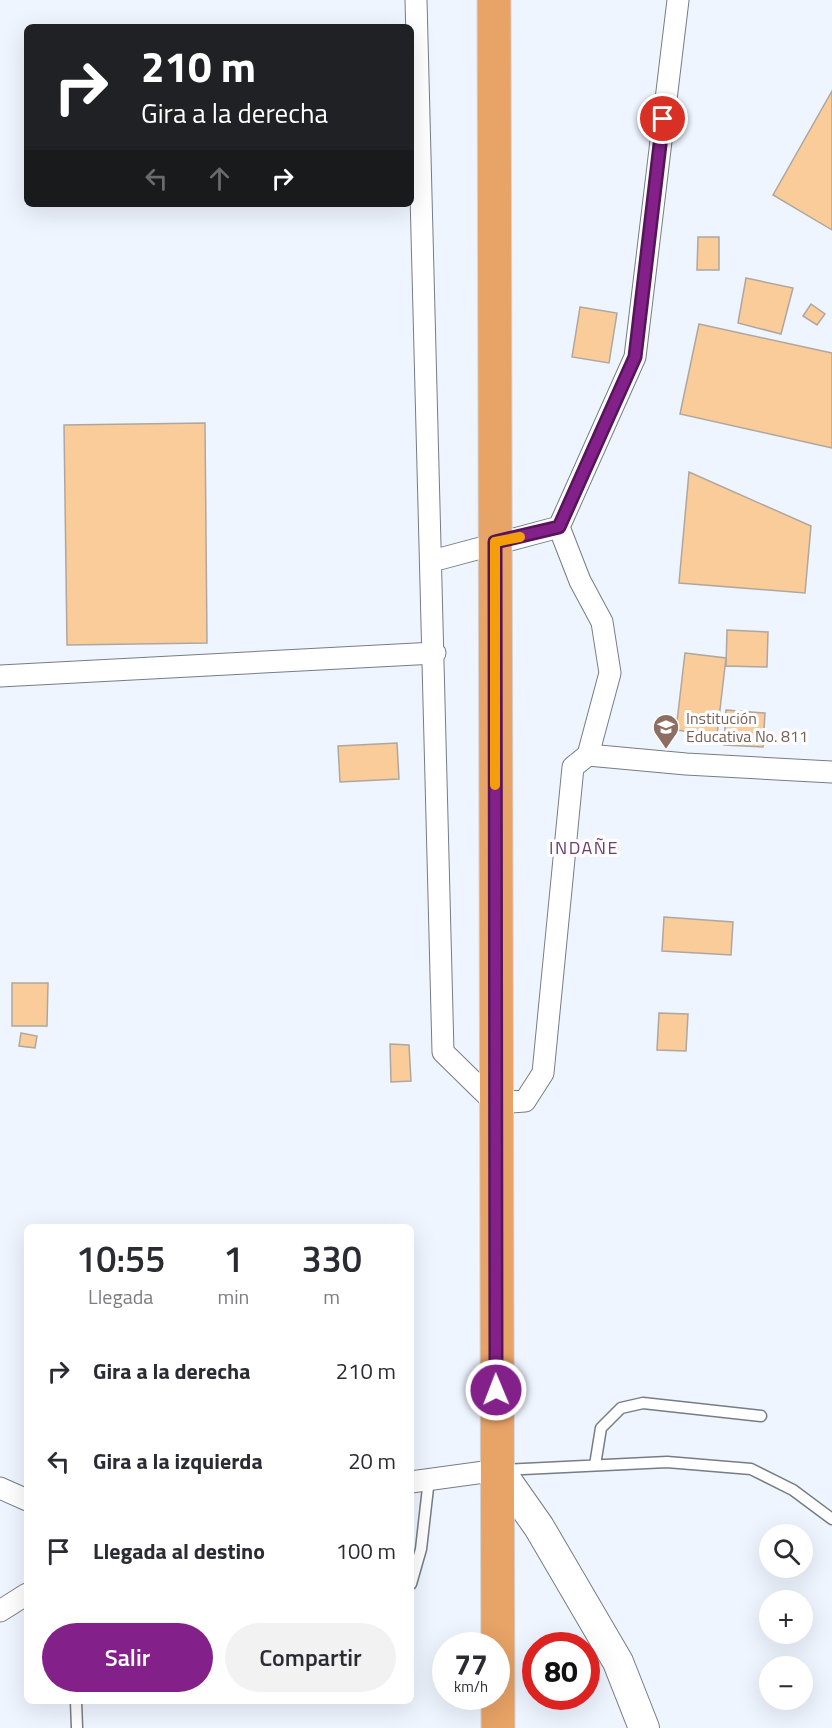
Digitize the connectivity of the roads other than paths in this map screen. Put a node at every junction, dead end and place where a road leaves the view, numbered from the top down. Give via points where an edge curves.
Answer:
1 (416, 0) edge
2 (494, 0) edge
3 (678, 0) edge
4 (559, 527) junction
5 (495, 542) junction
6 (432, 561) junction
7 (435, 653) junction
8 (0, 676) edge
9 (588, 755) junction
10 (832, 771) edge
11 (495, 1103) junction
12 (761, 1416) dead end
13 (595, 1465) junction
14 (499, 1470) junction
15 (420, 1481) edge
16 (0, 1488) edge
17 (24, 1499) edge
18 (832, 1519) edge
19 (414, 1574) edge
20 (24, 1596) edge
21 (0, 1611) edge
22 (76, 1704) edge
23 (77, 1728) edge
24 (498, 1728) edge
25 (644, 1728) edge

1 - 6 street
2 - 5 highway
3 - 4 street via 635,357
4 - 5 street
4 - 9 street via 580,581 602,622 610,673
5 - 6 street
5 - 11 highway
6 - 7 street
7 - 8 street
7 - 11 street via 443,1052
9 - 10 street
9 - 11 street via 573,767 543,1073 525,1101
11 - 14 highway
12 - 13 lane via 643,1404 621,1408 601,1428
13 - 14 lane
13 - 18 lane via 667,1462 751,1469 794,1490
14 - 15 street
14 - 24 highway
14 - 25 main road via 539,1527 618,1662
15 - 19 lane via 421,1549
16 - 17 street
20 - 21 street
22 - 23 lane

